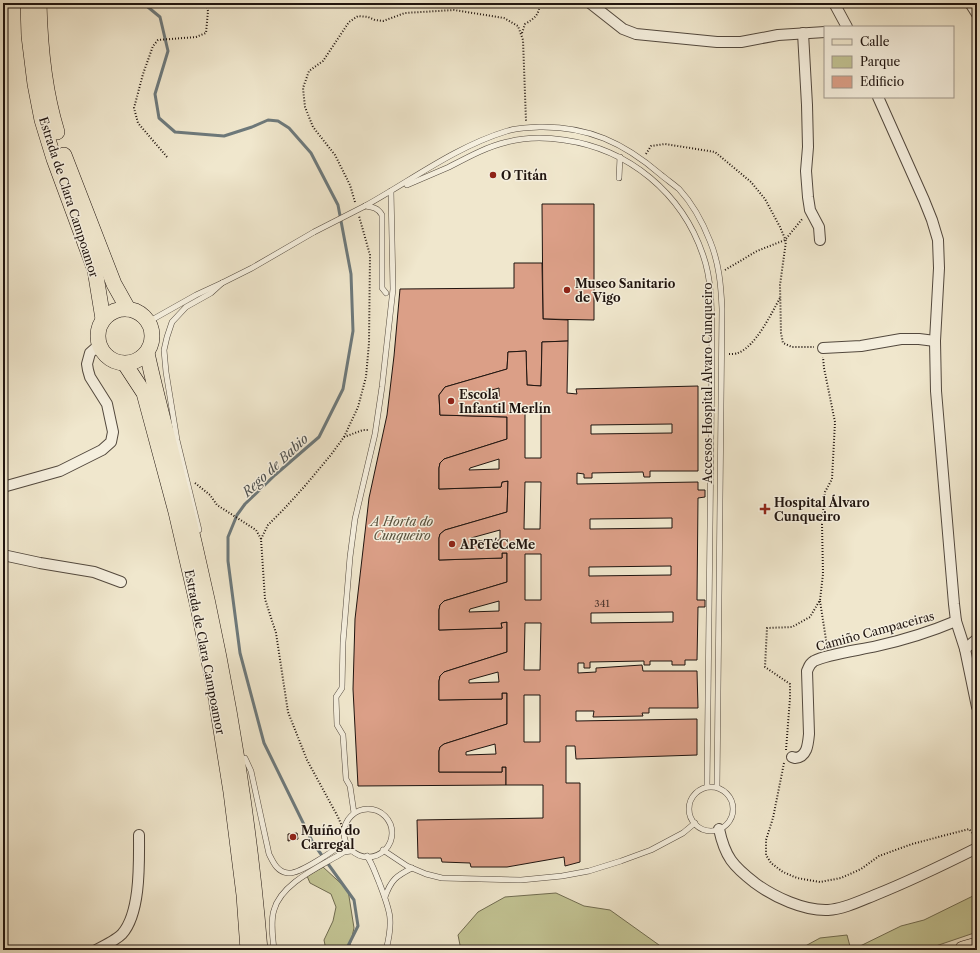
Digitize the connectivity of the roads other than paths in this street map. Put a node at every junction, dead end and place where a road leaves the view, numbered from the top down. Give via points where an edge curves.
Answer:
1 (28, 3) edge
2 (39, 3) edge
3 (590, 3) edge
4 (834, 3) edge
5 (970, 3) edge
6 (977, 14) edge
7 (846, 26) edge
8 (824, 32) edge
9 (803, 33) junction
10 (878, 98) edge
11 (620, 157) junction
12 (619, 178) dead end
13 (391, 191) junction
14 (365, 206) junction
15 (820, 240) dead end
16 (222, 283) junction
17 (386, 293) dead end
18 (128, 309) junction
19 (104, 319) junction
20 (148, 322) junction
21 (935, 341) junction
22 (99, 345) junction
23 (823, 348) road end
24 (147, 353) junction
25 (124, 364) junction
26 (3, 487) edge
27 (184, 501) junction
28 (199, 531) junction
29 (3, 555) edge
30 (121, 582) dead end
31 (956, 621) junction
32 (977, 639) edge
33 (965, 649) junction
34 (977, 707) edge
35 (792, 757) dead end
36 (245, 758) junction
37 (707, 787) junction
38 (717, 788) junction
39 (354, 813) junction
40 (695, 823) junction
41 (719, 829) junction
42 (139, 835) dead end
43 (345, 842) junction
44 (977, 848) edge
45 (383, 850) junction
46 (351, 851) junction
47 (367, 856) junction
48 (412, 868) junction
49 (386, 897) junction
50 (977, 946) edge
51 (96, 950) edge
52 (248, 950) edge
53 (260, 950) edge
54 (268, 950) edge
55 (274, 950) edge
56 (386, 950) edge
57 (963, 950) edge

1 - 19 main road, Estrada de Clara Campoamor via 34,84 42,120 95,270
2 - 18 main road, Estrada de Clara Campoamor via 46,84 55,125 114,284
3 - 9 street via 623,29 636,34 742,42
4 - 7 street
5 - 6 street
8 - 9 street
9 - 15 street via 808,197 810,210 820,227
10 - 21 street via 924,200 938,240
11 - 12 lane
11 - 13 lane, Accesos Hospital Alvaro Cunqueiro via 573,141 527,138 478,152
11 - 37 lane, Accesos Hospital Alvaro Cunqueiro via 657,183 683,212 704,256 709,279 712,354
13 - 14 lane, Accesos Hospital Alvaro Cunqueiro
13 - 38 lane, Accesos Hospital Alvaro Cunqueiro via 444,158 476,142 508,131 551,127 593,134 621,146 642,158 679,189 692,206 717,259 722,309
13 - 39 lane via 393,289 375,430 355,519 343,642 342,688 336,697 337,725 343,735 346,779 350,786
14 - 16 lane, Accesos Hospital Alvaro Cunqueiro, bridge
14 - 17 lane via 380,210 382,215 382,288
16 - 20 lane, Accesos Hospital Alvaro Cunqueiro
16 - 28 lane, Accesos Hospital Alvaro Cunqueiro via 211,293 186,307 172,322 164,350 177,440
18 - 19 main road via 115,311
18 - 20 main road via 143,315
19 - 22 main road, Estrada de Clara Campoamor via 99,327
20 - 24 main road, Estrada de Clara Campoamor via 152,329 152,338
21 - 23 street via 901,339 861,346
21 - 31 street via 936,391
22 - 25 main road, Estrada de Clara Campoamor via 109,358
22 - 26 street via 90,353 87,364 90,377 107,404 113,432 111,442 102,450 60,471
24 - 25 main road via 137,360
24 - 27 main road, Estrada de Clara Campoamor
25 - 52 main road, Estrada de Clara Campoamor via 144,393 198,607 231,792
27 - 28 main road, Estrada de Clara Campoamor
27 - 53 main road, Estrada de Clara Campoamor via 212,621 233,736
28 - 36 main road, Estrada de Clara Campoamor via 223,638
29 - 30 street via 94,572
31 - 33 street
31 - 35 street, Camiño Campaceiras via 925,634 828,657 809,665 808,744 802,756
32 - 33 street
33 - 34 street
36 - 43 lane via 251,771 269,854 279,870 288,874 299,871
36 - 54 main road, Estrada de Clara Campoamor
37 - 38 lane
37 - 40 lane via 696,793 690,804 691,817
38 - 41 lane via 726,793 733,806 730,820
39 - 43 lane via 347,820
39 - 45 lane via 370,809 384,816 389,822 391,839
40 - 41 lane via 706,830
40 - 48 lane via 683,833 651,850 614,863 562,876 521,880 442,878
41 - 44 street via 722,846 731,861 765,890 784,900 810,908 829,910 887,890
42 - 51 street via 139,882 130,920 122,934
43 - 46 lane
45 - 47 lane via 373,856
45 - 48 lane
46 - 47 lane
46 - 55 lane via 344,852 285,890 274,910
47 - 49 lane
48 - 49 lane via 390,883
49 - 56 lane via 390,920 390,936
50 - 57 highway

